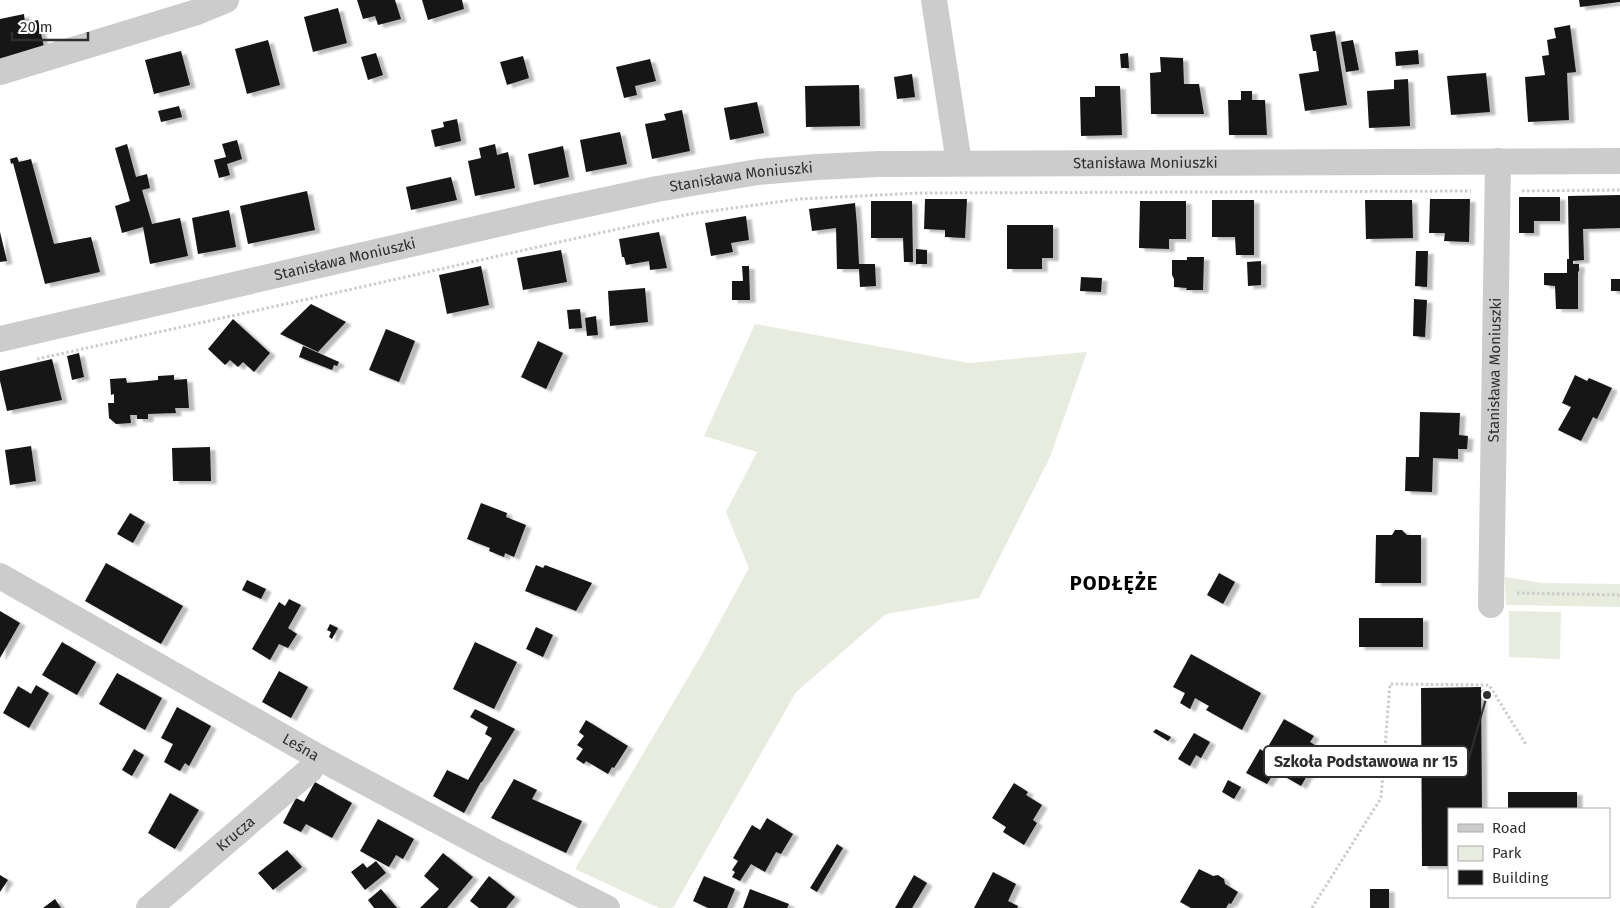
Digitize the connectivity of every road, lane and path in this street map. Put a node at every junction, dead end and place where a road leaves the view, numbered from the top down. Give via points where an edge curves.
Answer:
1 (226, 0) edge
2 (934, 0) edge
3 (0, 72) edge
4 (1498, 161) junction
5 (1620, 161) edge
6 (959, 163) junction
7 (1620, 190) edge
8 (1498, 191) junction
9 (0, 339) edge
10 (29, 361) dead end
11 (0, 576) edge
12 (1491, 593) joint
13 (1620, 595) edge
14 (1527, 746) dead end
15 (318, 757) junction
16 (149, 908) edge
17 (607, 908) edge
18 (1312, 908) edge

1 - 3 street via 197,12
2 - 6 street
4 - 5 street, Stanisława Moniuszki
4 - 6 street, Stanisława Moniuszki
4 - 8 street, Stanisława Moniuszki
6 - 9 street, Stanisława Moniuszki via 879,164 758,172 658,189
7 - 8 path
8 - 10 path via 919,193 799,199 690,214 604,232
8 - 12 street, Stanisława Moniuszki
11 - 15 street, Leśna
12 - 13 path
14 - 18 path via 1489,685 1390,684 1381,798
15 - 16 street, Krucza via 310,770
15 - 17 street, Leśna

